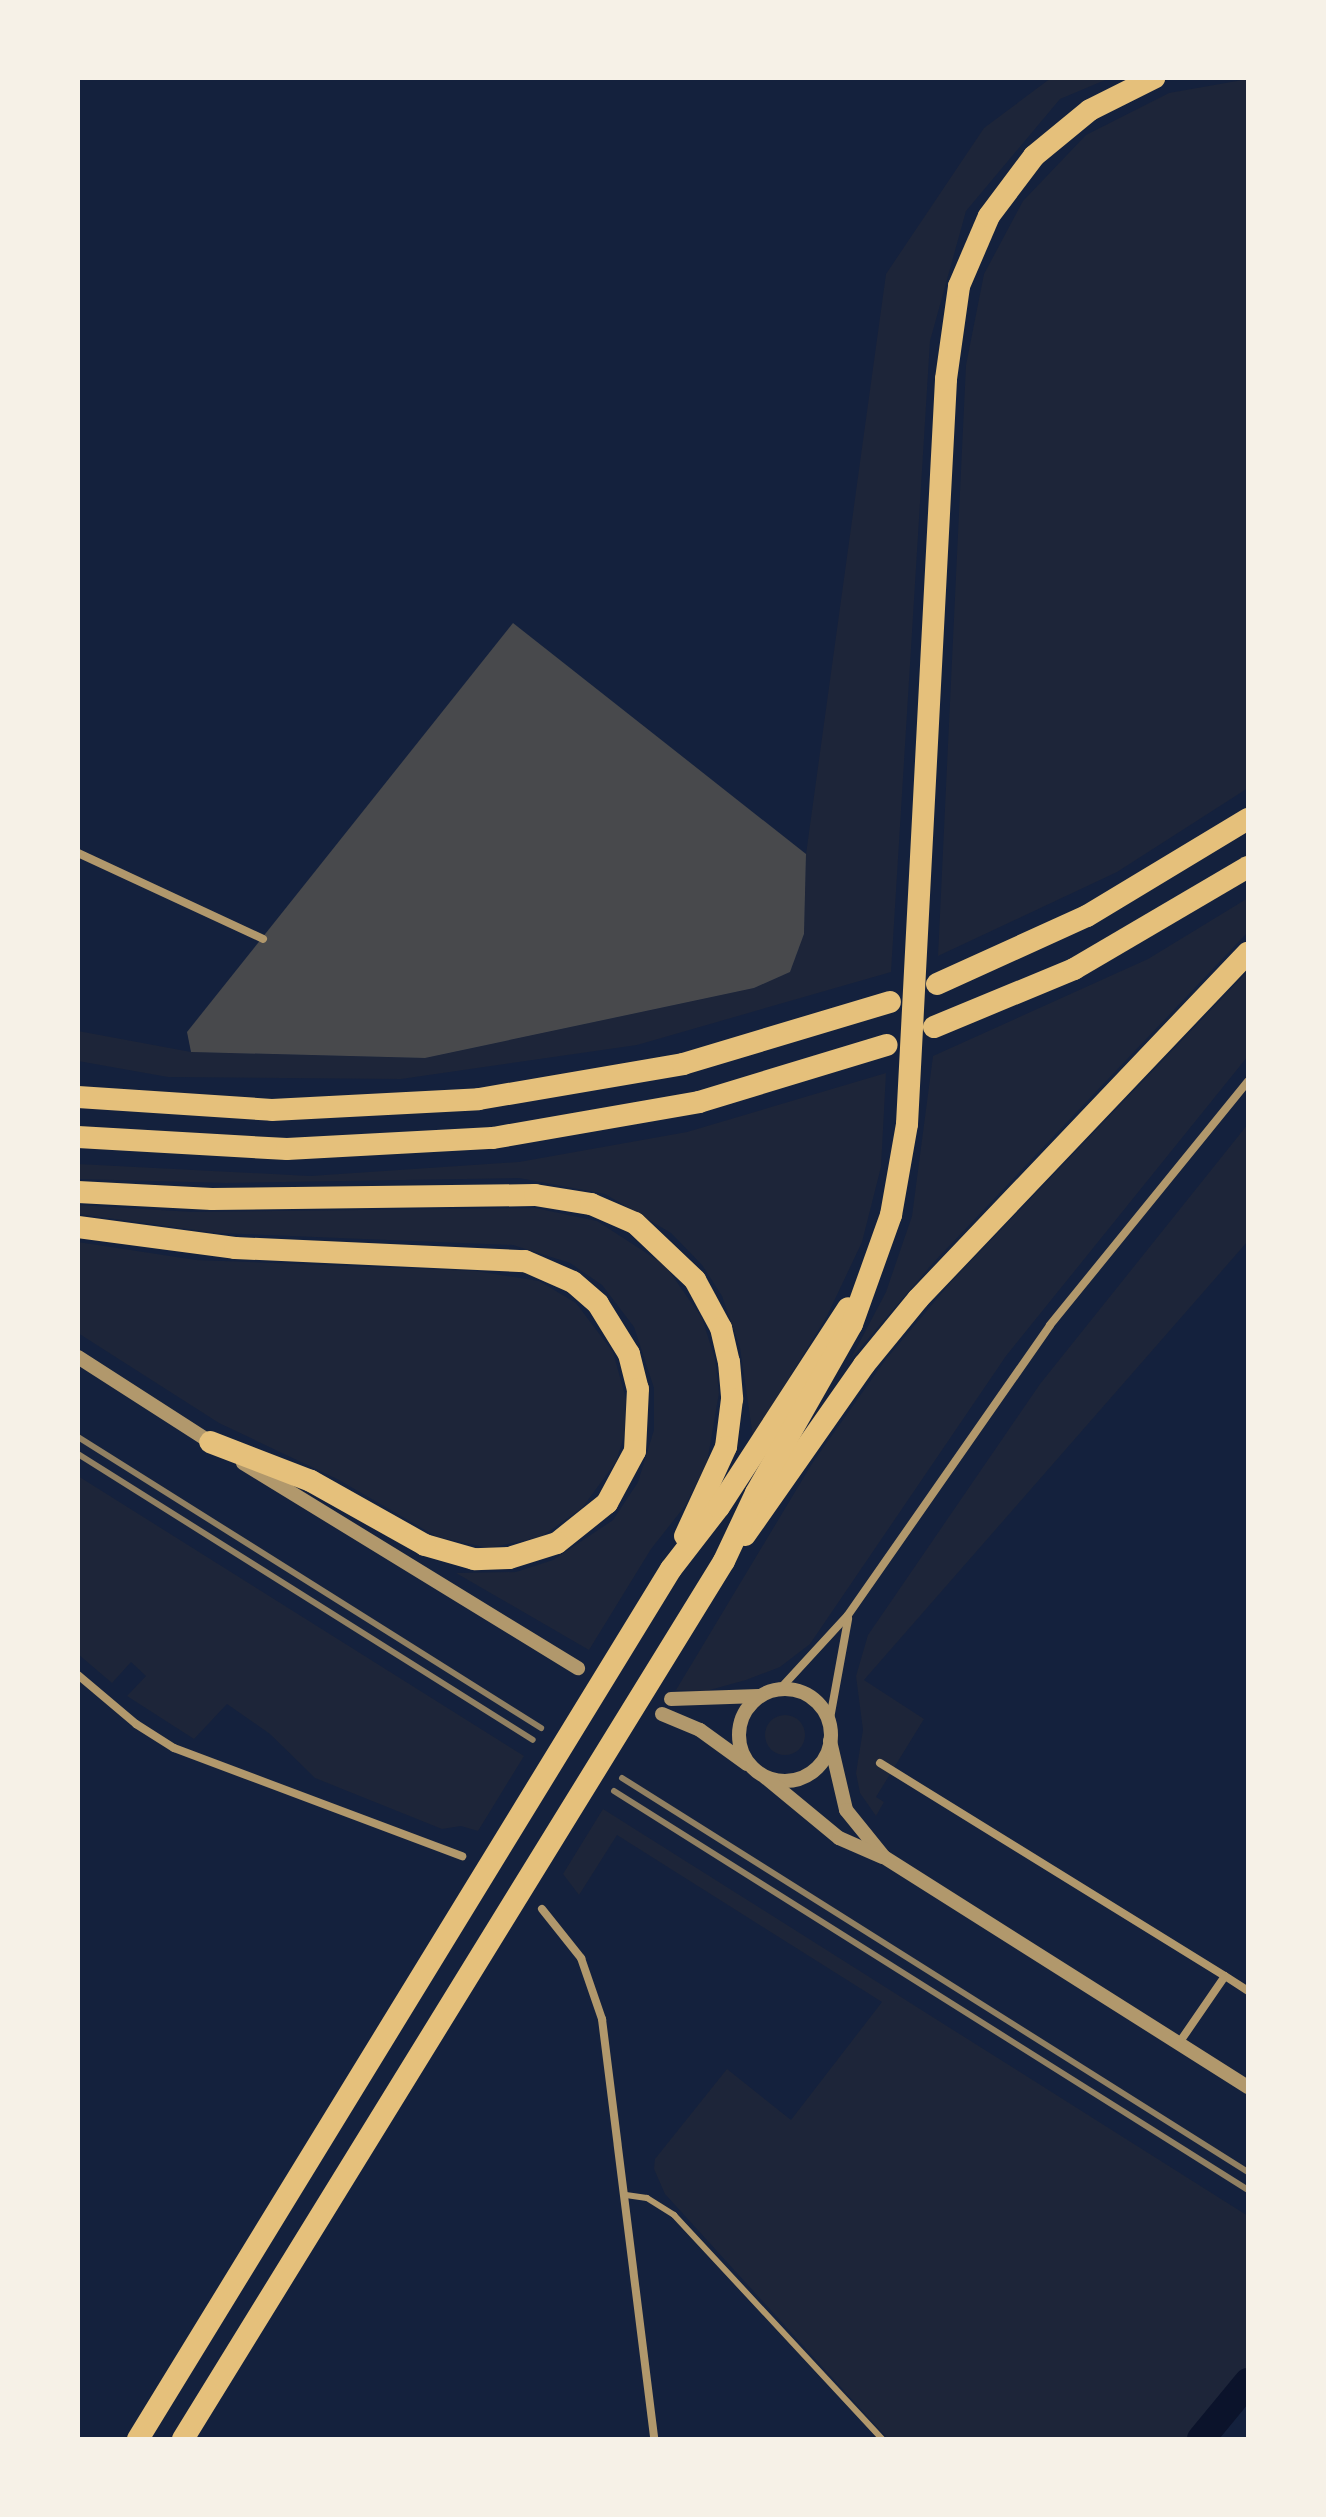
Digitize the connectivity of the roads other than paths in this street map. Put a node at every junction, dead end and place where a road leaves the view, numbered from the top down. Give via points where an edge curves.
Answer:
1 (1154, 78) edge
2 (1248, 819) edge
3 (78, 853) edge
4 (1248, 867) edge
5 (263, 939) dead end
6 (1248, 953) edge
7 (937, 984) dead end
8 (890, 1002) dead end
9 (934, 1027) dead end
10 (887, 1045) dead end
11 (1248, 1081) edge
12 (78, 1097) edge
13 (78, 1137) edge
14 (78, 1192) edge
15 (78, 1227) edge
16 (867, 1281) junction
17 (78, 1357) edge
18 (210, 1442) junction
19 (724, 1561) junction
20 (671, 1569) junction
21 (853, 1609) junction
22 (578, 1668) dead end
23 (78, 1675) edge
24 (780, 1689) junction
25 (759, 1696) junction
26 (671, 1699) dead end
27 (662, 1714) dead end
28 (829, 1724) junction
29 (830, 1741) junction
30 (880, 1763) dead end
31 (759, 1773) junction
32 (462, 1856) dead end
33 (890, 1861) junction
34 (542, 1909) dead end
35 (1225, 1976) junction
36 (1248, 1991) edge
37 (1179, 2043) junction
38 (1248, 2087) edge
39 (626, 2195) junction
40 (138, 2439) edge
41 (183, 2439) edge
42 (654, 2439) edge
43 (882, 2439) edge

1 - 16 highway via 1090,110 1034,156 989,216 959,286 946,379 910,1084 896,1196
2 - 7 highway via 1087,916
3 - 5 street
4 - 9 highway via 1074,969
6 - 19 highway via 918,1299 864,1365 772,1502
8 - 12 highway via 683,1064 479,1099 272,1110
10 - 13 highway via 699,1102 493,1138 287,1149
11 - 21 street via 1041,1337
14 - 20 highway via 212,1199 535,1195 591,1204 647,1231 704,1293 721,1328 732,1381 722,1461
15 - 18 highway via 223,1247 525,1261 573,1282 598,1304 629,1354 638,1389 635,1451 607,1503 557,1543 509,1558 474,1559 425,1545 311,1481
16 - 19 highway via 838,1354 756,1493
16 - 20 highway via 719,1507
17 - 18 street
18 - 22 street
19 - 41 highway
20 - 40 highway
21 - 24 street
21 - 28 street
23 - 32 street via 174,1748
24 - 25 street
24 - 28 street via 811,1698
25 - 26 street
25 - 31 street via 745,1712 739,1733 743,1755
27 - 31 street via 700,1730
28 - 29 street
29 - 31 street via 824,1758 805,1776 788,1781
29 - 33 street via 846,1810
30 - 35 street
31 - 33 street via 839,1838
33 - 37 street
34 - 39 street via 574,1945 596,1994
35 - 36 street
35 - 37 street
37 - 38 street
39 - 42 street
39 - 43 lane via 647,2198 674,2215

